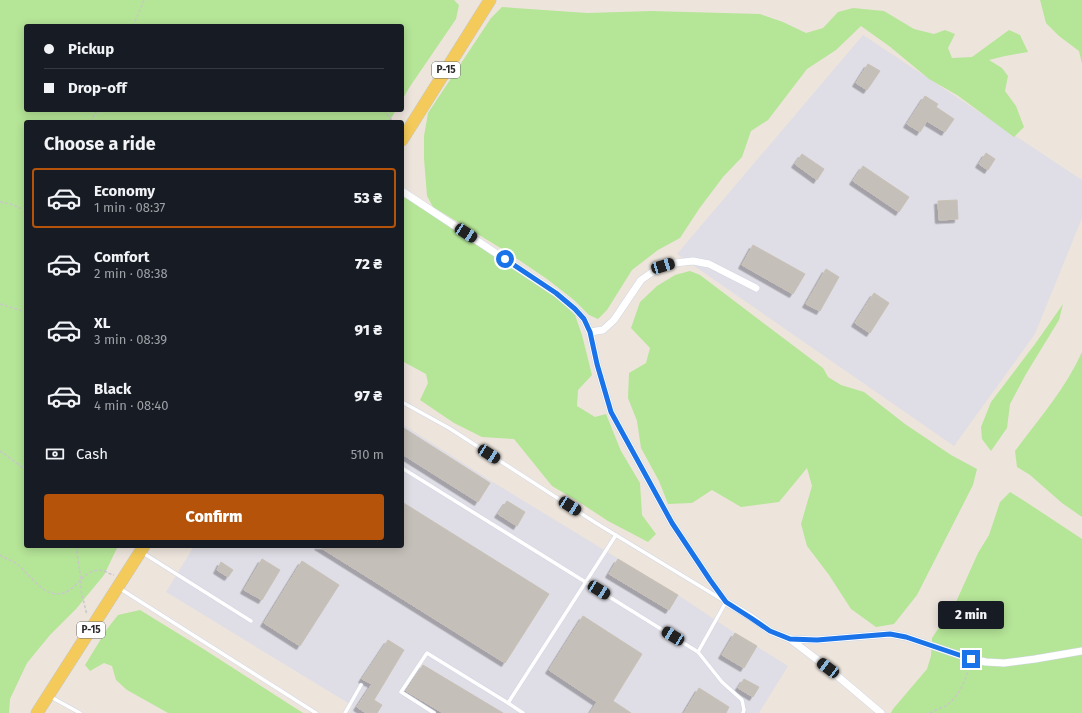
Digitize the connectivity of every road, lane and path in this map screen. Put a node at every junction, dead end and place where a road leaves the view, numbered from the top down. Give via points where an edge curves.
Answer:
1 (144, 0) edge
2 (490, 0) edge
3 (134, 24) edge
4 (404, 137) edge
5 (404, 192) edge
6 (0, 202) edge
7 (24, 207) edge
8 (756, 288) dead end
9 (0, 304) edge
10 (24, 311) edge
11 (590, 332) junction
12 (404, 403) edge
13 (0, 451) edge
14 (24, 469) edge
15 (404, 469) edge
16 (616, 535) junction
17 (76, 548) edge
18 (142, 549) edge
19 (0, 555) edge
20 (81, 580) junction
21 (586, 582) junction
22 (119, 584) junction
23 (726, 602) junction
24 (251, 621) dead end
25 (92, 627) junction
26 (790, 639) junction
27 (1082, 651) edge
28 (698, 652) junction
29 (971, 659) junction
30 (361, 685) dead end
31 (48, 695) junction
32 (508, 703) junction
33 (37, 713) edge
34 (80, 713) edge
35 (316, 713) edge
36 (345, 713) edge
37 (434, 713) edge
38 (523, 713) edge
39 (743, 713) edge
40 (881, 713) edge
41 (930, 713) edge

1 - 3 path
2 - 4 main road, Р-15
5 - 11 street via 556,293 584,319
6 - 7 path
8 - 11 street via 709,264 693,261 663,266 641,280 614,320 603,330
9 - 10 path
11 - 23 street via 611,412 672,523
12 - 16 lane via 449,428
13 - 14 path
15 - 21 lane
16 - 21 lane
16 - 23 lane
17 - 20 path
18 - 22 main road, Р-15
18 - 24 lane
19 - 20 path via 14,562 43,590 52,593 66,593
20 - 22 path via 100,570 113,575
20 - 25 path via 81,591
21 - 28 lane
21 - 32 lane
22 - 25 main road, Р-15
22 - 35 lane via 126,592
23 - 26 street via 770,631
23 - 28 lane
25 - 31 main road, Р-15
26 - 29 street via 817,640 890,634
26 - 40 street
27 - 29 street via 1004,663
28 - 39 lane via 722,682 742,700
29 - 41 path via 966,680 955,697 947,705
30 - 36 lane
31 - 33 main road, Р-15
31 - 34 lane
32 - 37 lane via 427,653 401,692
32 - 38 lane

